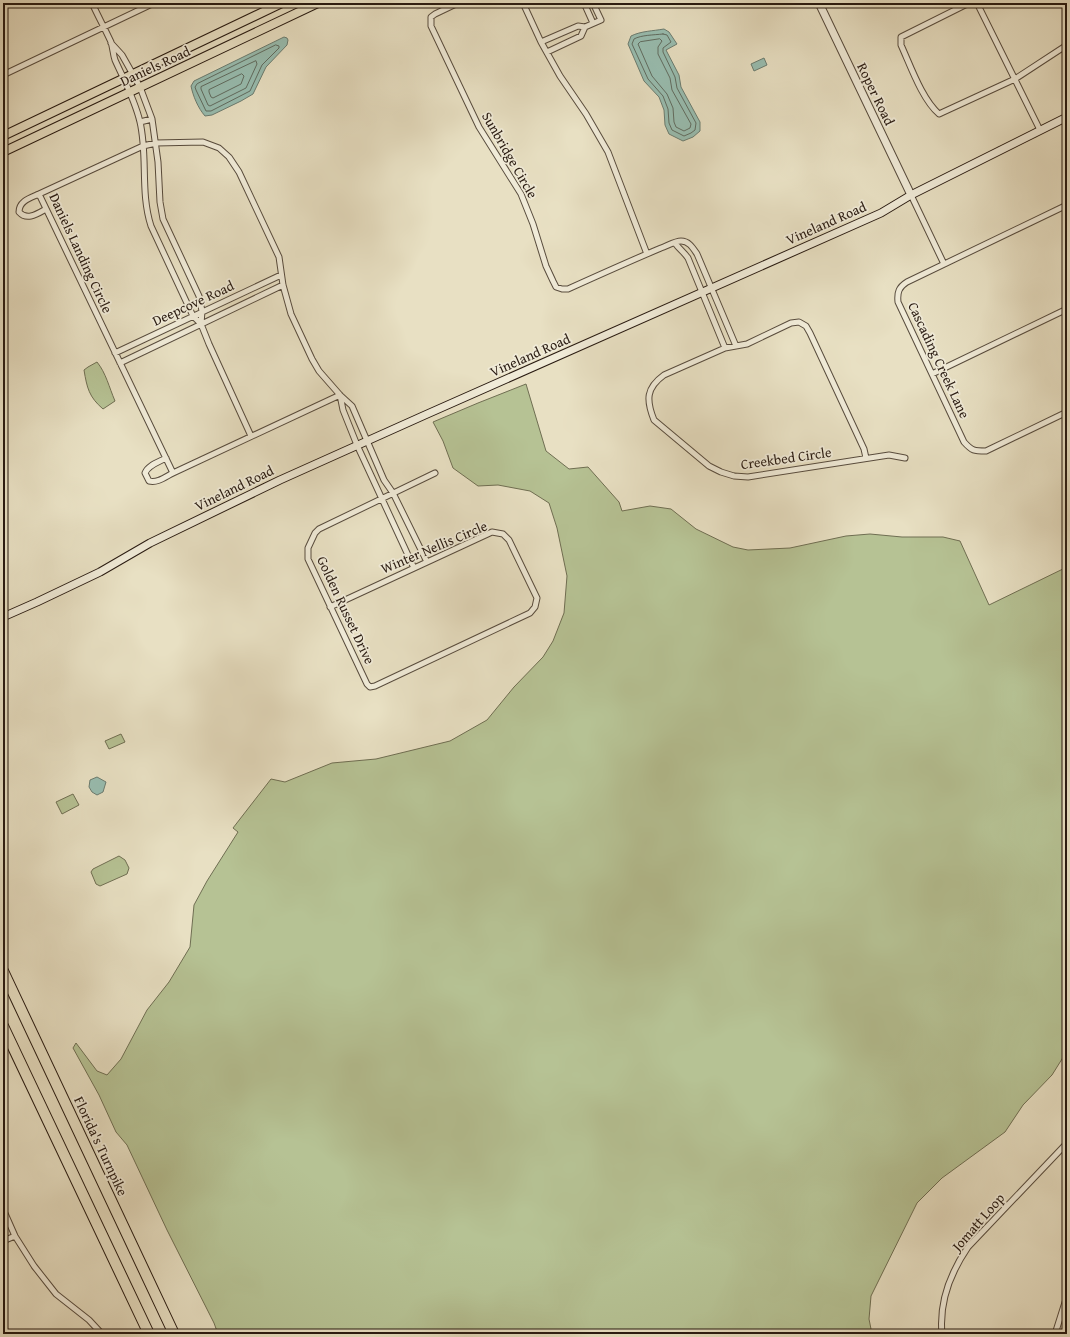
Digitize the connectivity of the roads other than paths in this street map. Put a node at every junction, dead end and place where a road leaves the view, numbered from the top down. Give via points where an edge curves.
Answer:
1 (92, 3) edge
2 (154, 3) edge
3 (282, 3) edge
4 (318, 3) edge
5 (458, 3) edge
6 (523, 3) edge
7 (584, 3) edge
8 (593, 3) edge
9 (819, 3) edge
10 (970, 3) edge
11 (977, 3) edge
12 (593, 23) junction
13 (103, 26) junction
14 (585, 27) junction
15 (541, 42) junction
16 (111, 43) junction
17 (1067, 45) edge
18 (546, 52) junction
19 (133, 74) junction
20 (3, 75) edge
21 (123, 78) junction
22 (1015, 78) junction
23 (140, 87) junction
24 (130, 92) junction
25 (1067, 117) edge
26 (152, 119) junction
27 (140, 122) junction
28 (1040, 130) junction
29 (3, 136) edge
30 (156, 143) junction
31 (143, 146) junction
32 (3, 152) edge
33 (39, 194) junction
34 (911, 195) junction
35 (1067, 205) edge
36 (46, 209) junction
37 (675, 243) junction
38 (647, 254) junction
39 (697, 254) junction
40 (688, 258) junction
41 (944, 264) junction
42 (281, 275) junction
43 (283, 284) junction
44 (711, 289) junction
45 (702, 293) junction
46 (1067, 309) edge
47 (202, 312) junction
48 (193, 316) junction
49 (201, 324) junction
50 (736, 346) junction
51 (725, 348) junction
52 (115, 352) junction
53 (120, 363) junction
54 (932, 374) junction
55 (340, 395) junction
56 (1067, 412) edge
57 (355, 413) junction
58 (346, 417) junction
59 (251, 436) junction
60 (368, 441) junction
61 (358, 445) junction
62 (166, 458) junction
63 (866, 458) junction
64 (906, 458) dead end
65 (173, 473) junction
66 (435, 473) dead end
67 (382, 474) junction
68 (373, 478) junction
69 (393, 494) junction
70 (381, 499) junction
71 (427, 562) junction
72 (414, 568) junction
73 (330, 607) junction
74 (3, 617) edge
75 (370, 687) joint
76 (3, 971) edge
77 (3, 1026) edge
78 (1067, 1143) edge
79 (3, 1208) edge
80 (15, 1236) junction
81 (3, 1241) edge
82 (1067, 1296) edge
83 (102, 1334) edge
84 (149, 1334) edge
85 (174, 1334) edge
86 (942, 1334) edge
87 (1055, 1334) edge

1 - 13 street
2 - 13 street
3 - 19 main road, Daniels Road
4 - 23 main road, Daniels Road
5 - 38 street, Sunbridge Circle via 431,17 431,26 478,127 521,194 556,287 568,289
6 - 15 street
7 - 12 street
8 - 12 street via 601,20
9 - 34 main road, Roper Road
10 - 22 street via 901,37 901,45 931,107 939,114
11 - 22 street
12 - 14 street
13 - 16 street
13 - 20 street
14 - 15 street via 578,26
14 - 18 street via 581,36
15 - 18 street
16 - 19 street via 122,55
16 - 21 street via 114,58
17 - 22 street
18 - 38 street via 608,152
19 - 21 main road, Daniels Road
19 - 23 street
21 - 24 street
21 - 29 main road, Daniels Road
22 - 28 street
23 - 24 main road, Daniels Road
23 - 26 street
24 - 27 street
24 - 32 main road, Daniels Road
25 - 28 main road, Vineland Road
26 - 27 street
26 - 30 street
27 - 31 street
28 - 34 main road, Vineland Road
30 - 31 street, Daniels Landing Circle
30 - 42 street, Daniels Landing Circle via 203,142 219,148 229,158 239,172 279,257
30 - 47 street via 163,219 199,296
31 - 33 street, Daniels Landing Circle
31 - 48 street via 146,212
33 - 36 street, Daniels Landing Circle
33 - 36 street via 23,202 19,212 27,217
34 - 41 street
34 - 44 main road, Vineland Road via 881,213
35 - 41 street, Cascading Creek Lane
36 - 52 street, Daniels Landing Circle
37 - 38 street, Sunbridge Circle
37 - 39 street via 687,242
37 - 40 street
39 - 40 street
39 - 44 street
40 - 45 street
41 - 54 street, Cascading Creek Lane via 907,282 901,286 898,293 898,302
42 - 43 street, Daniels Landing Circle
42 - 47 street, Deepcove Road
43 - 49 street, Deepcove Road
43 - 55 street, Daniels Landing Circle via 291,314 312,360
44 - 45 main road, Vineland Road
44 - 50 street
45 - 51 street
45 - 60 main road, Vineland Road
46 - 54 street
47 - 48 street, Deepcove Road
47 - 49 street
48 - 49 street
48 - 52 street, Deepcove Road
49 - 53 street, Deepcove Road
49 - 59 street
50 - 51 street, Creekbed Circle
50 - 63 street, Creekbed Circle via 747,344 791,323 799,322 806,326 861,442
51 - 63 street, Creekbed Circle via 664,375 650,388 648,399 654,420 709,466 734,476 748,477
52 - 53 street, Daniels Landing Circle
53 - 62 street, Daniels Landing Circle
54 - 56 street, Cascading Creek Lane via 964,442 974,451 986,451
55 - 57 street, Daniels Landing Circle via 352,406
55 - 58 street, Daniels Landing Circle
55 - 59 street
57 - 58 street
57 - 60 street, Daniels Landing Circle
58 - 61 street, Daniels Landing Circle
59 - 65 street
60 - 61 main road, Vineland Road
60 - 67 street, Daniels Landing Circle
61 - 68 street, Daniels Landing Circle
61 - 74 main road, Vineland Road via 280,480 150,543 100,572
62 - 65 street, Daniels Landing Circle
62 - 65 street via 146,470 149,482 157,482
63 - 64 street, Creekbed Circle via 889,455
66 - 69 street, Golden Russet Drive
67 - 68 street
67 - 69 street, Daniels Landing Circle
68 - 70 street, Daniels Landing Circle
69 - 70 street, Golden Russet Drive
69 - 71 street, Daniels Landing Circle
70 - 72 street, Daniels Landing Circle
70 - 73 street, Golden Russet Drive via 315,533 308,548 308,559
71 - 72 street, Winter Nellis Circle
71 - 75 street, Winter Nellis Circle via 492,532 503,534 509,540 536,598 535,607 530,613
72 - 73 street, Winter Nellis Circle
73 - 75 street, Golden Russet Drive
76 - 85 highway, Florida's Turnpike
77 - 84 highway
78 - 86 street, Jomatt Loop via 962,1256 951,1277 943,1303
79 - 80 street
80 - 81 street
80 - 83 street via 56,1294 89,1320
82 - 87 street

